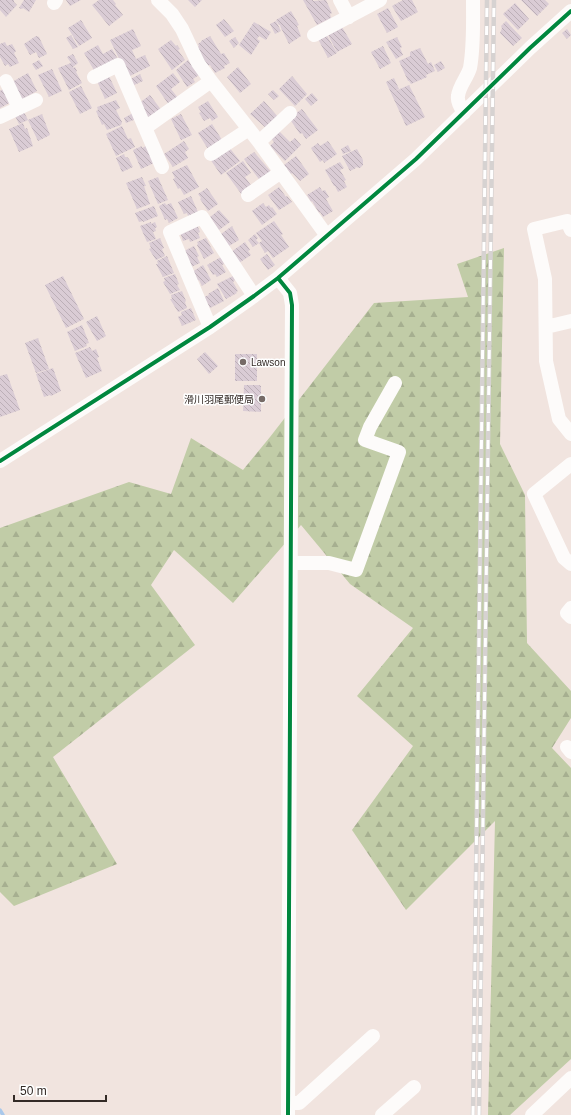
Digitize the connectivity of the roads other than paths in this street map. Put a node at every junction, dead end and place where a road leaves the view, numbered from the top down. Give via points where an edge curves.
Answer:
1 (158, 0) edge
2 (340, 0) edge
3 (380, 0) edge
4 (473, 0) edge
5 (571, 11) edge
6 (349, 17) junction
7 (314, 35) dead end
8 (94, 77) dead end
9 (6, 81) dead end
10 (210, 81) junction
11 (36, 100) dead end
12 (19, 108) junction
13 (290, 113) dead end
14 (464, 113) junction
15 (0, 117) edge
16 (145, 128) junction
17 (249, 129) junction
18 (259, 142) junction
19 (211, 154) dead end
20 (162, 167) dead end
21 (281, 172) junction
22 (248, 195) dead end
23 (571, 230) edge
24 (327, 236) junction
25 (278, 278) junction
26 (254, 296) junction
27 (571, 321) edge
28 (210, 327) junction
29 (546, 327) junction
30 (395, 382) dead end
31 (571, 434) edge
32 (0, 462) edge
33 (571, 464) edge
34 (291, 562) junction
35 (571, 564) edge
36 (571, 608) edge
37 (571, 617) edge
38 (373, 1036) dead end
39 (571, 1078) edge
40 (414, 1087) dead end
41 (288, 1109) edge
42 (387, 1113) edge
43 (532, 1115) edge

1 - 10 street via 182,29 198,63
2 - 6 street
3 - 6 street
4 - 14 street via 471,61 458,96
5 - 14 street
6 - 7 street
8 - 16 street via 118,65
9 - 12 street
10 - 16 street
10 - 17 street
11 - 12 street
12 - 15 street
13 - 18 street
14 - 24 street via 416,159
16 - 20 street
17 - 18 street
17 - 19 street
18 - 21 street
21 - 22 street
21 - 24 street
23 - 29 street via 567,221 534,229 545,279
24 - 25 street
25 - 26 street
25 - 34 street via 290,293 292,305
26 - 28 street
26 - 28 street via 202,217 170,232
27 - 29 street
28 - 32 street
29 - 31 street via 546,361 559,419
30 - 34 street via 365,440 398,452 356,570 330,563
33 - 35 street via 534,494 564,558
34 - 41 street
36 - 37 street via 567,613
38 - 41 street via 299,1103
39 - 43 street
40 - 42 street

